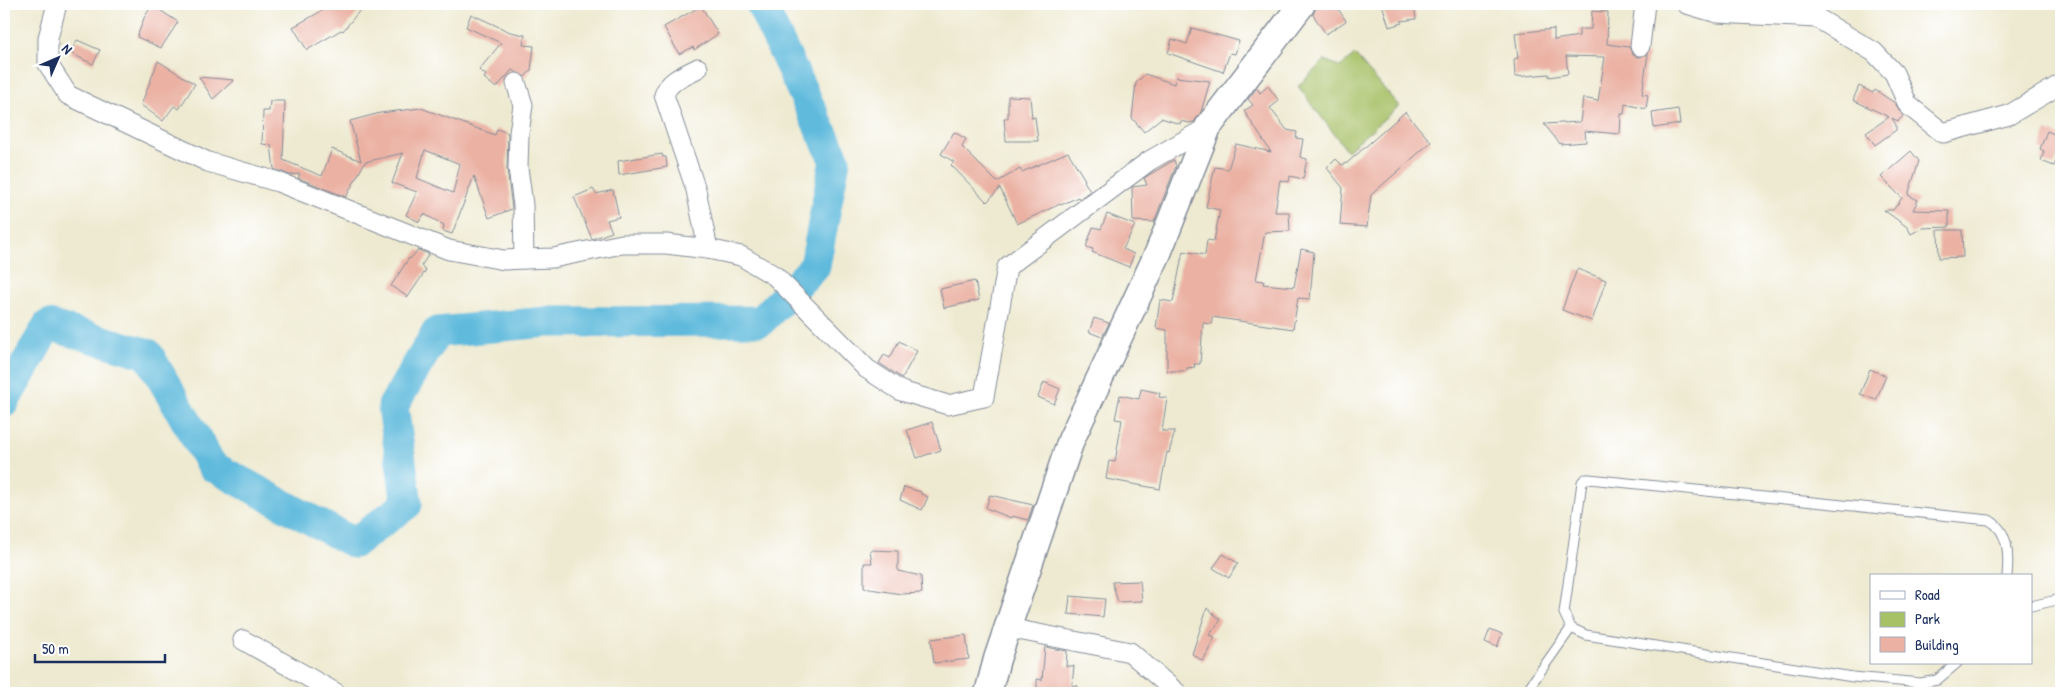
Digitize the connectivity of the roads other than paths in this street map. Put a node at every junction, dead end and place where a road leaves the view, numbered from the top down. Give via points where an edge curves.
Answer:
1 (57, 4) edge
2 (1302, 4) edge
3 (1645, 4) edge
4 (1686, 4) edge
5 (1640, 46) dead end
6 (698, 68) dead end
7 (516, 83) dead end
8 (2061, 84) edge
9 (1208, 127) junction
10 (708, 249) junction
11 (524, 259) junction
12 (2007, 574) edge
13 (2061, 599) edge
14 (2032, 606) edge
15 (1008, 628) junction
16 (1571, 628) junction
17 (243, 640) dead end
18 (1956, 664) edge
19 (336, 693) edge
20 (988, 693) edge
21 (1177, 693) edge
22 (1525, 693) edge

1 - 11 street via 48,38 48,64 68,95 208,162 278,182 450,250 504,260
2 - 9 street
3 - 5 street
4 - 8 street via 1717,13 1817,18 1874,52 1894,73 1908,105 1943,133 2009,115
6 - 10 street via 672,82 664,95 696,190
7 - 11 street via 523,105 518,133 518,168 523,205
9 - 10 street via 1149,161 1008,267 984,397 948,405 901,391 867,369 775,276 741,256
9 - 15 street via 1158,253 1071,440
10 - 11 street via 666,244 622,244 552,258
12 - 16 lane via 2006,540 1996,524 1989,520 1586,478 1582,482 1564,613
13 - 14 lane
15 - 20 street
15 - 21 street via 1130,652
16 - 18 lane via 1586,635 1853,677 1921,682 1937,680
16 - 22 lane
17 - 19 street

